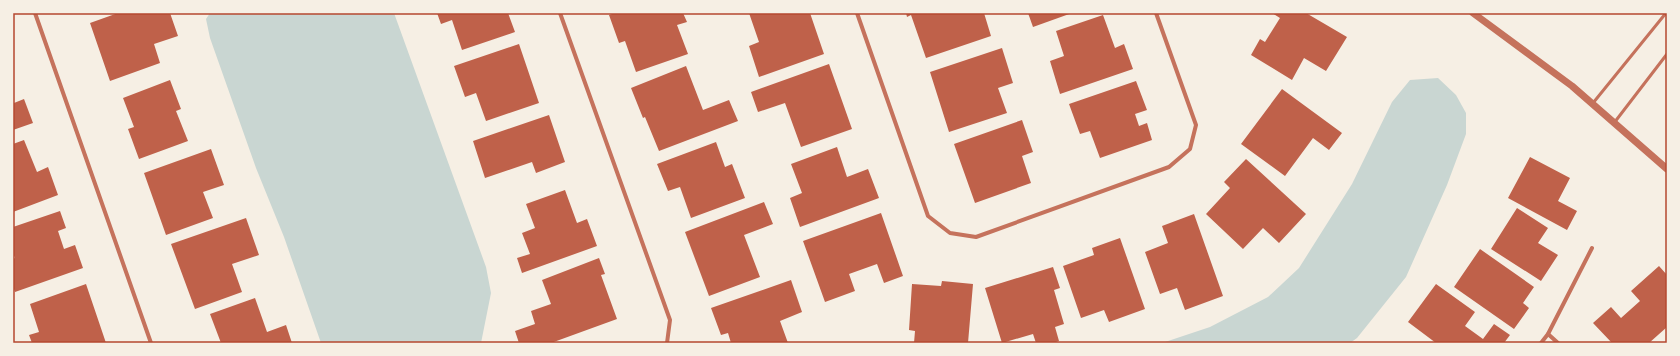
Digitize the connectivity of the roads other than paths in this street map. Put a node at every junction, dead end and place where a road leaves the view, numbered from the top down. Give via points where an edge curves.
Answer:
1 (35, 13) edge
2 (560, 13) edge
3 (857, 13) edge
4 (1156, 13) edge
5 (1473, 13) edge
6 (1666, 13) edge
7 (1667, 54) edge
8 (1593, 104) junction
9 (1614, 123) junction
10 (1667, 169) edge
11 (1592, 248) dead end
12 (1548, 334) junction
13 (151, 343) edge
14 (667, 343) edge
15 (1541, 343) edge
16 (1558, 343) edge

1 - 13 street
2 - 14 street via 670,320
3 - 4 street via 928,216 950,233 976,237 1169,167 1190,149 1196,125
5 - 8 street
6 - 8 lane
7 - 9 lane
8 - 9 street
9 - 10 street
11 - 12 street
12 - 15 street
12 - 16 street

